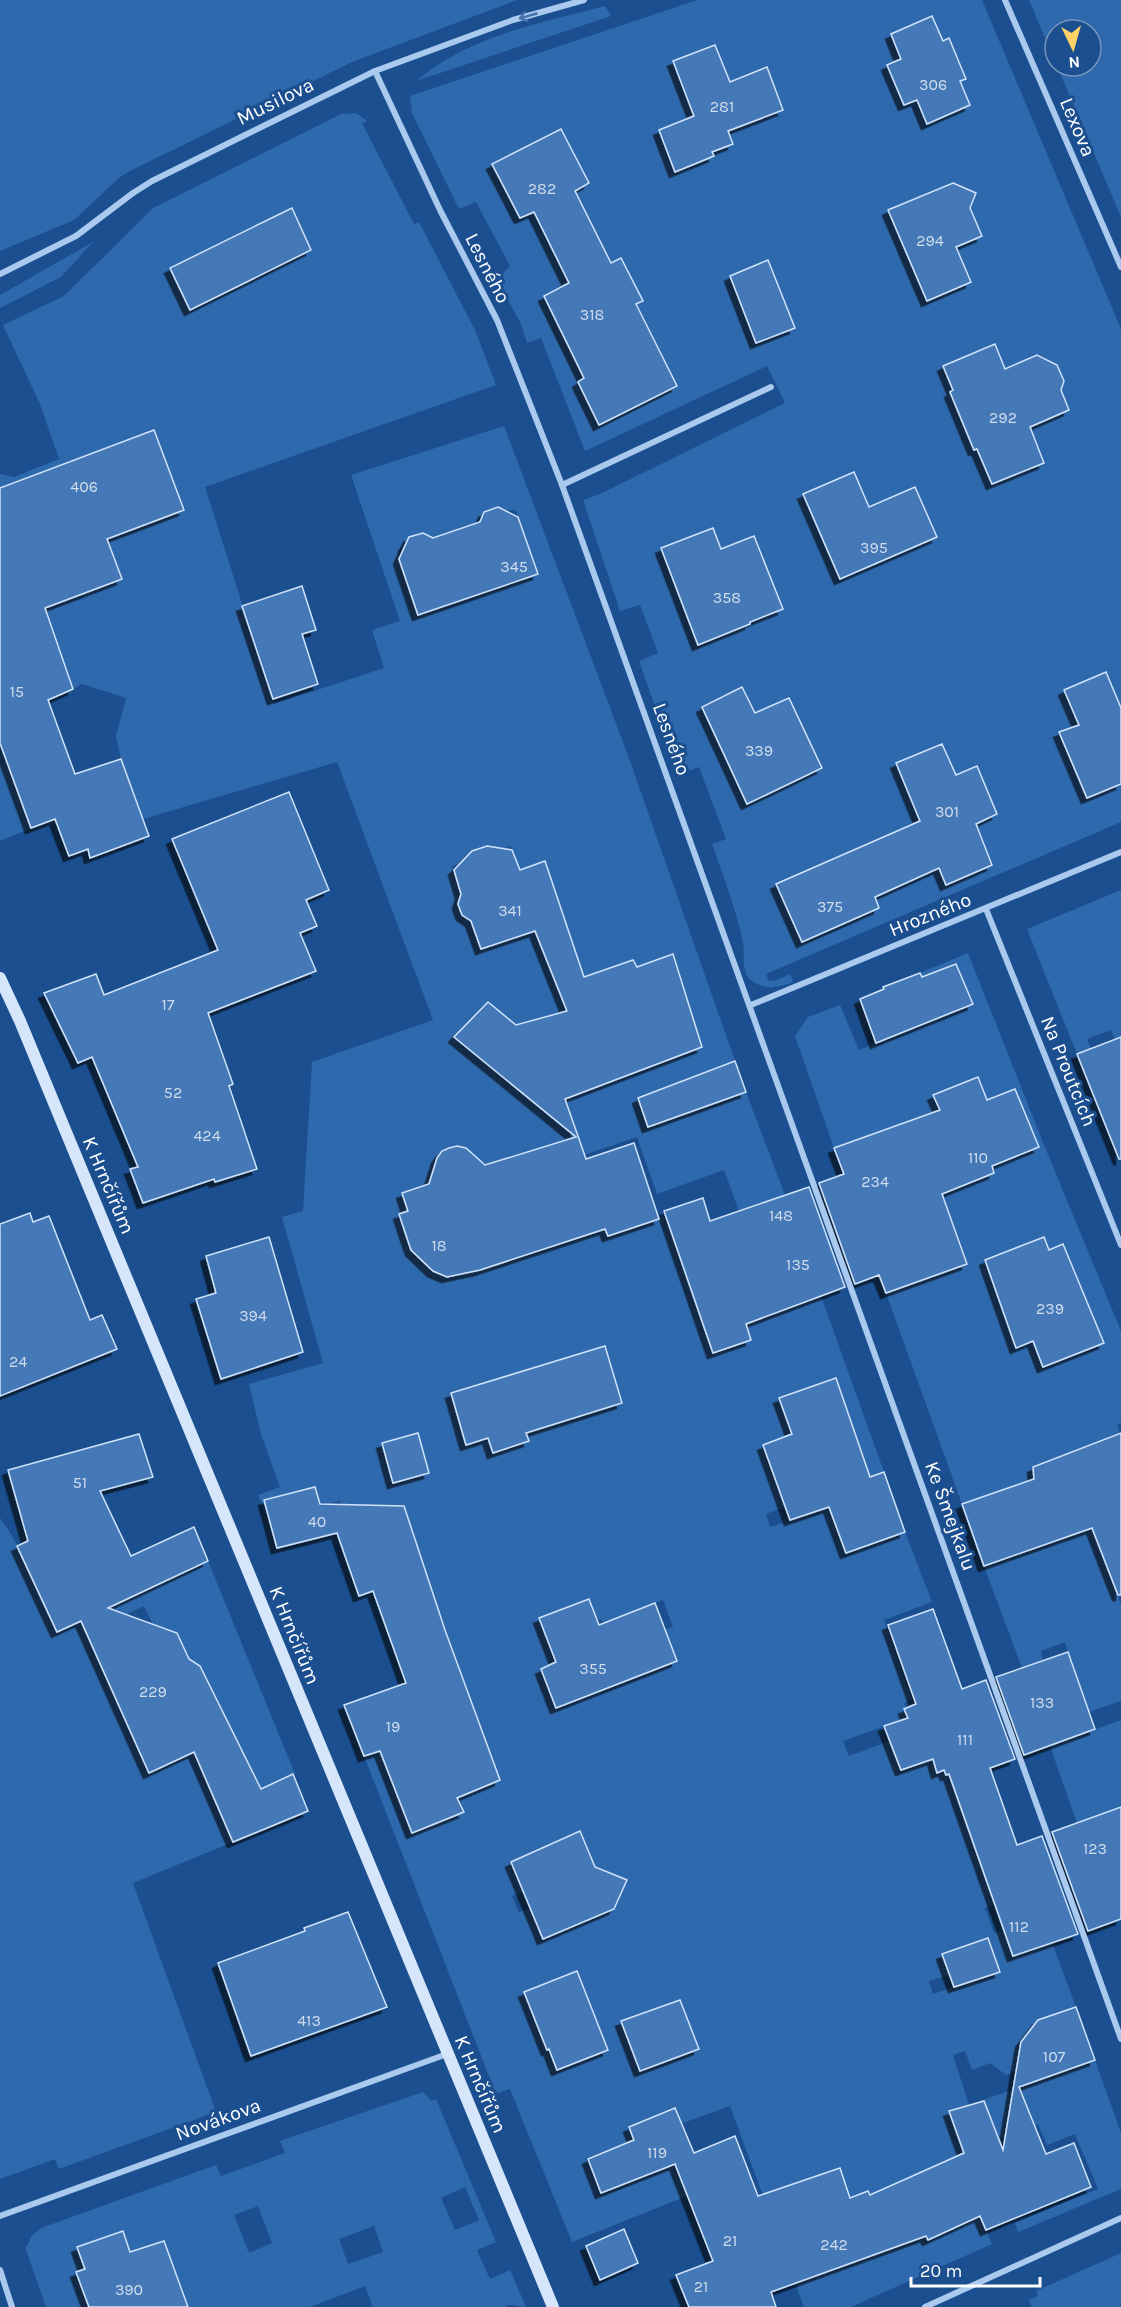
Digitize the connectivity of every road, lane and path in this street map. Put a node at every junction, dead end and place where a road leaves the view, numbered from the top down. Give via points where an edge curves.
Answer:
1 (584, 0) edge
2 (1005, 0) edge
3 (375, 71) junction
4 (1121, 267) edge
5 (0, 274) edge
6 (771, 387) dead end
7 (562, 485) junction
8 (1121, 852) edge
9 (986, 909) junction
10 (0, 978) edge
11 (751, 1005) junction
12 (1121, 1245) edge
13 (1121, 2039) edge
14 (447, 2054) junction
15 (0, 2216) edge
16 (1121, 2218) edge
17 (0, 2270) edge
18 (12, 2307) edge
19 (553, 2307) edge
20 (925, 2307) edge

1 -> 3 street, Musilova via 513,20
2 - 4 street, Lexova
3 - 5 street, Musilova via 152,181 76,236
3 - 7 street, Lesného via 497,320
6 - 7 street
7 - 11 street, Lesného
8 - 9 street, Hrozného
9 - 11 street, Hrozného
9 - 12 street, Na Proutcích
10 - 14 street, K Hrnčířům
11 - 13 street, Ke Šmejkalu
14 - 15 street, Novákova
14 - 19 street, K Hrnčířům
16 - 20 street
17 - 18 street

